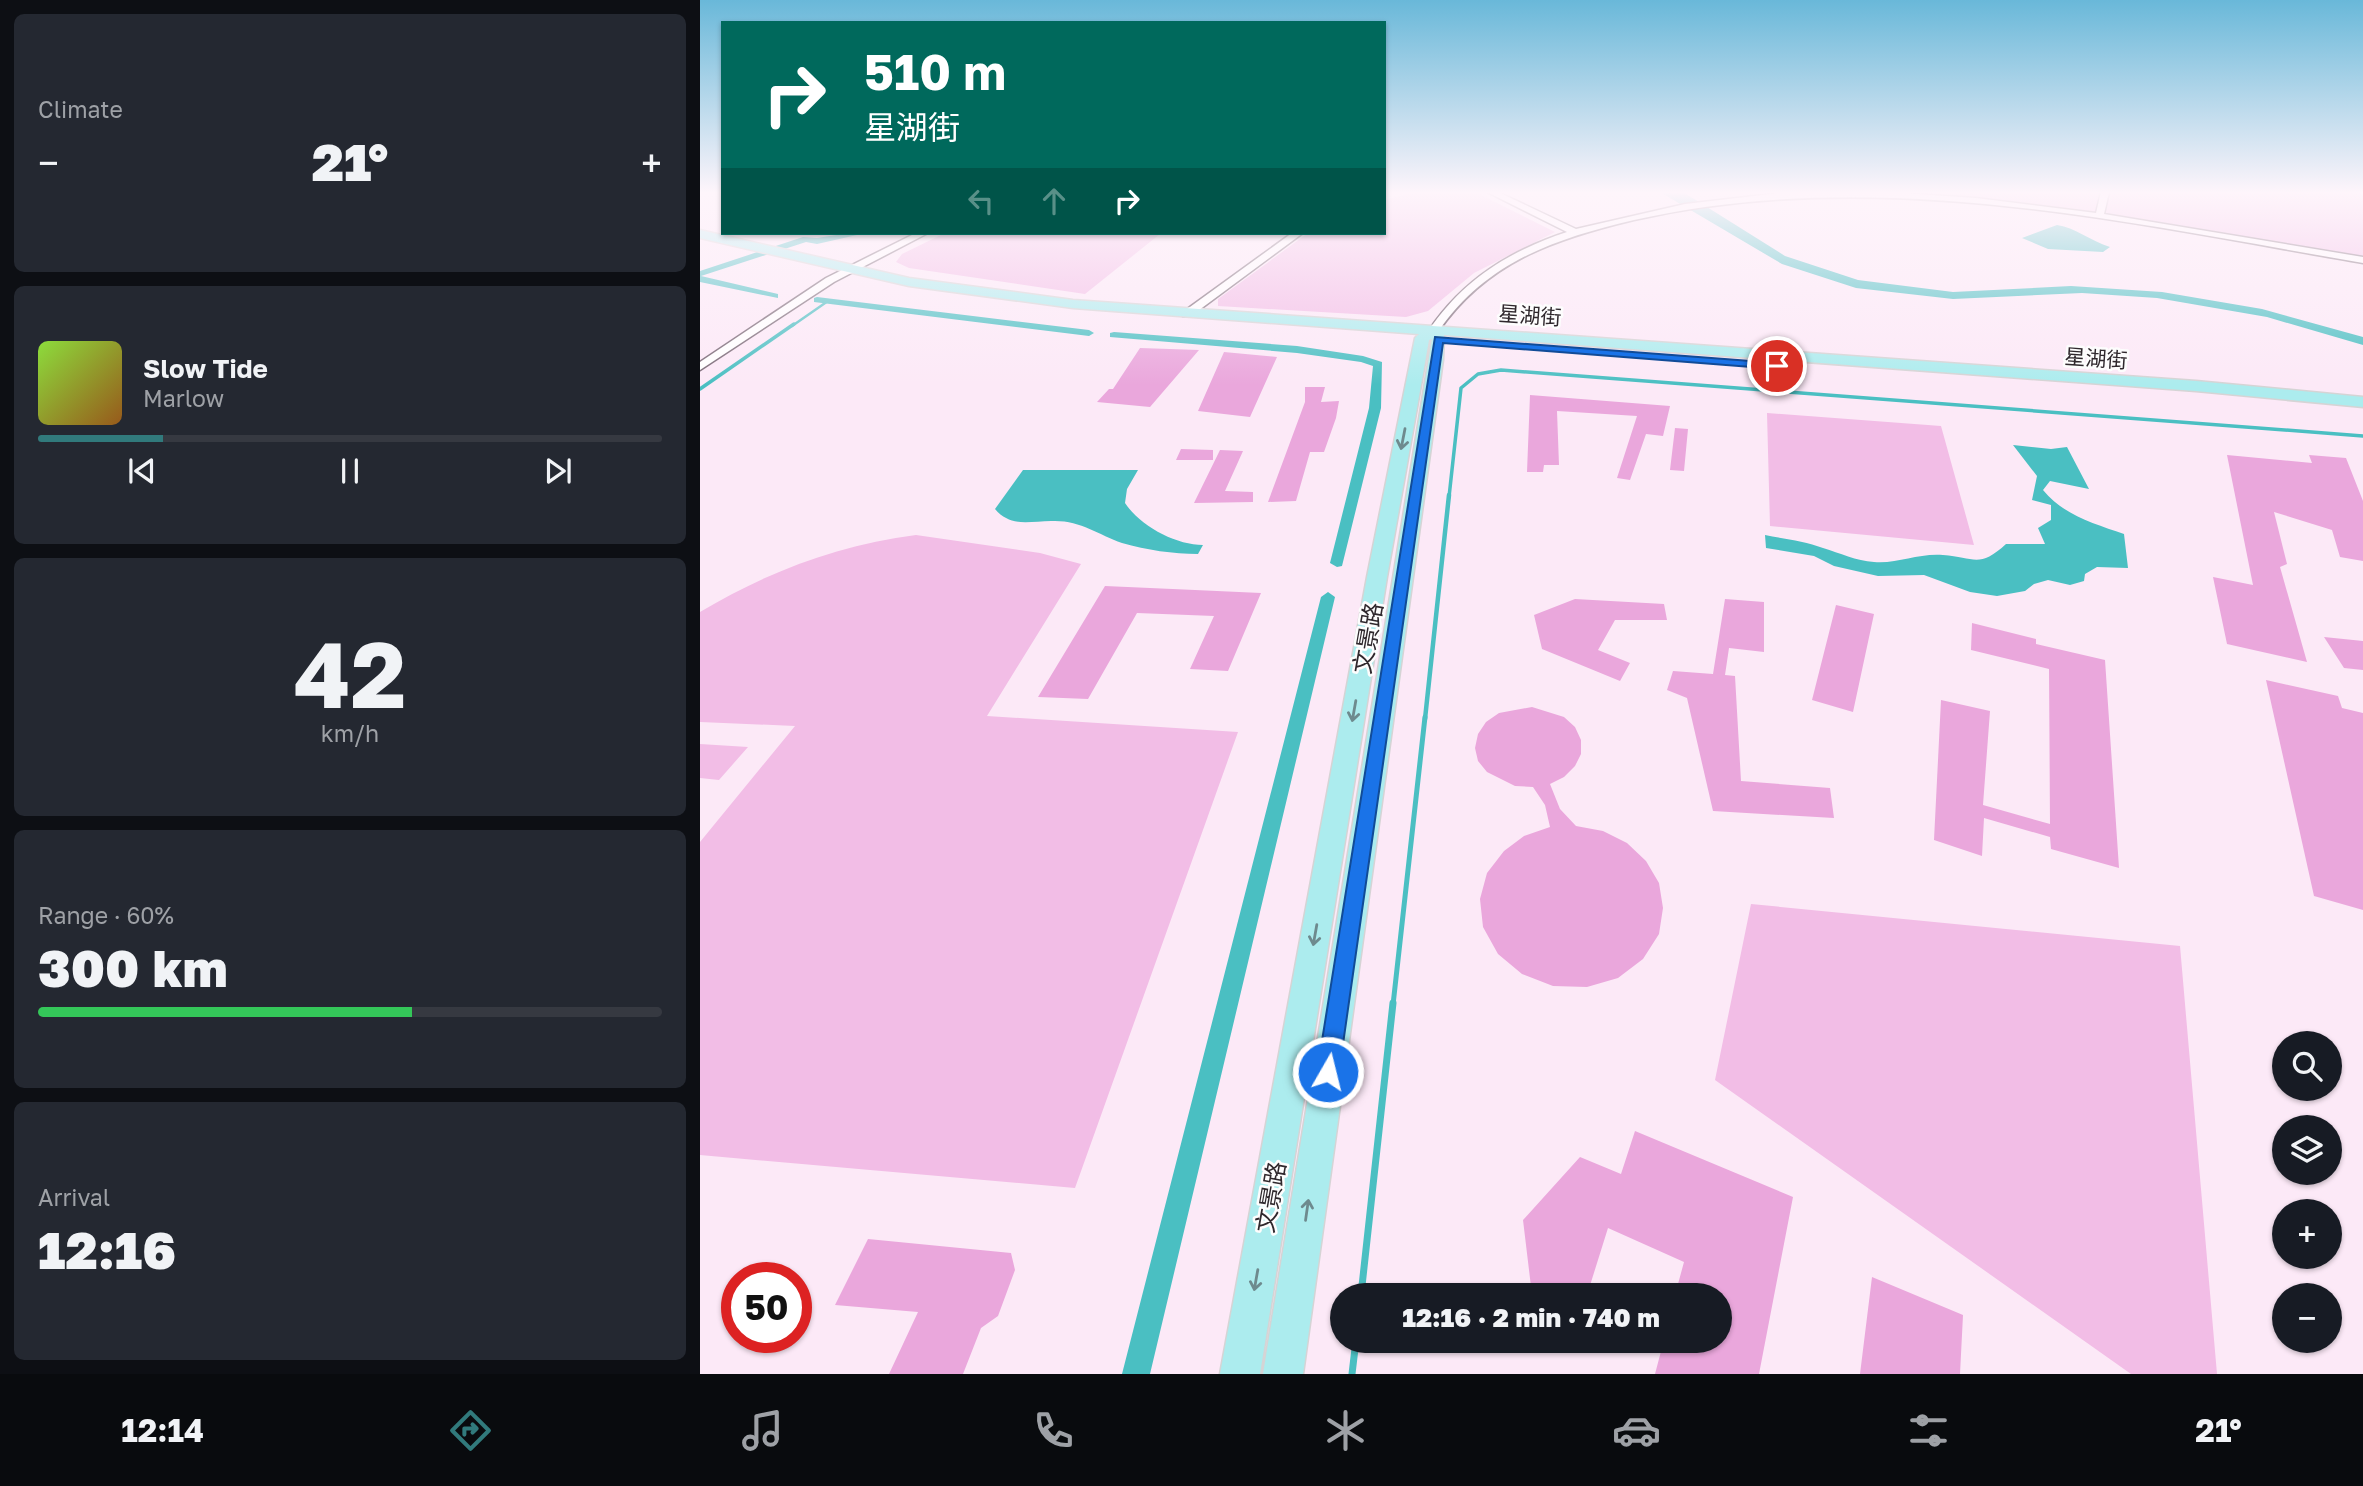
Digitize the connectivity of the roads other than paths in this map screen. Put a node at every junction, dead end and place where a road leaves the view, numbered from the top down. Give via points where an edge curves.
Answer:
1 (761, 256) edge
2 (781, 256) edge
3 (858, 256) edge
4 (867, 256) edge
5 (1266, 256) edge
6 (1518, 256) edge
7 (2339, 256) edge
8 (2363, 260) edge
9 (824, 274) junction
10 (776, 312) junction
11 (1187, 314) junction
12 (1432, 336) junction
13 (700, 359) edge
14 (700, 367) edge
15 (2363, 402) edge
16 (2363, 413) edge
17 (1240, 1374) edge
18 (1283, 1374) edge

1 - 9 main road, 星湖街
2 - 9 main road, 星湖街
3 - 9 street
4 - 9 street
5 - 11 street
6 - 12 street via 1458,298
7 - 8 street
9 - 10 street
9 - 11 main road, 星湖街
9 - 12 main road, 星湖街 via 1017,309
10 - 13 street
10 - 14 street
11 - 12 main road, 星湖街
12 - 15 main road, 星湖街 via 2196,386
12 - 16 main road, 星湖街
12 -> 17 main road, 文景路 via 1375,591
18 -> 12 main road, 文景路

